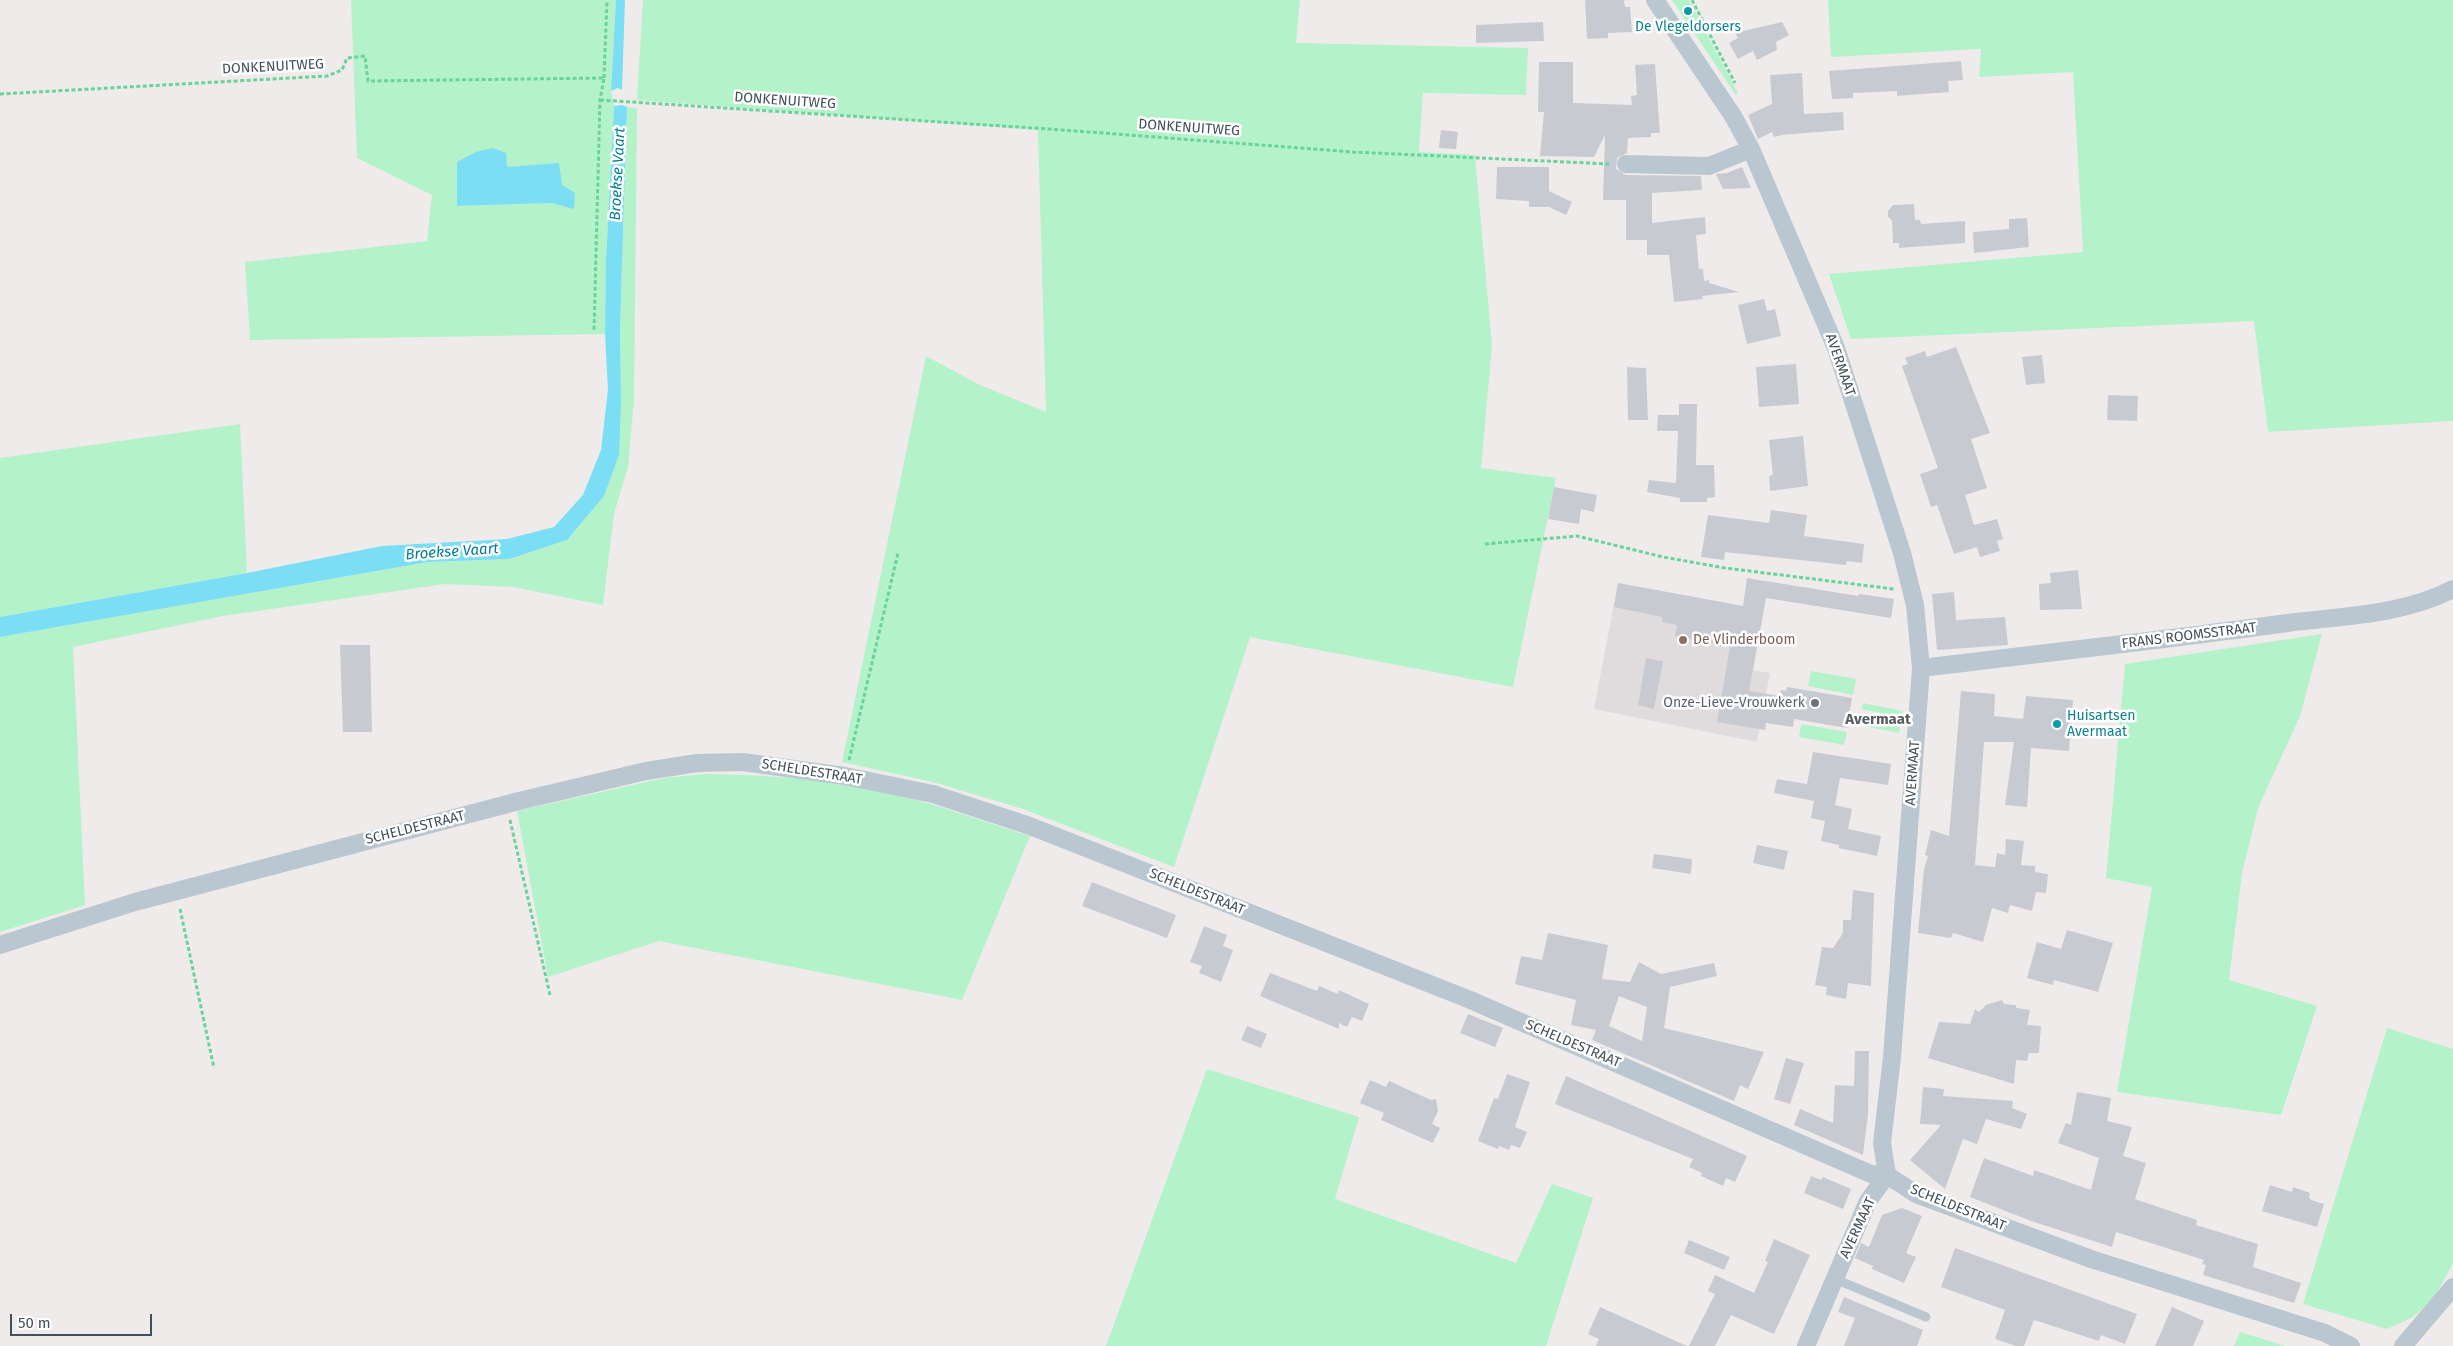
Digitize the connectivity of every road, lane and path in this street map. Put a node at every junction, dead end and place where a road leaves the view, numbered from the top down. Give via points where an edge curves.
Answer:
1 (606, 0) edge
2 (1655, 0) edge
3 (1692, 0) edge
4 (604, 78) junction
5 (0, 94) edge
6 (600, 100) junction
7 (1733, 116) junction
8 (1751, 149) junction
9 (1626, 164) joint
10 (594, 331) dead end
11 (1485, 544) dead end
12 (898, 554) dead end
13 (2453, 589) edge
14 (1912, 592) junction
15 (1921, 668) junction
16 (845, 776) junction
17 (507, 805) junction
18 (176, 891) junction
19 (0, 945) edge
20 (550, 995) dead end
21 (214, 1068) dead end
22 (1888, 1175) junction
23 (1835, 1279) junction
24 (2453, 1287) edge
25 (1926, 1317) dead end
26 (1806, 1346) edge
27 (2350, 1346) edge
28 (2404, 1346) edge

1 - 4 path
2 - 7 street, AVERMAAT
3 - 7 path via 1735,83
4 - 5 path, DONKENUITWEG via 368,81 365,56 347,58 342,70 327,76
4 - 6 path
6 - 9 path, DONKENUITWEG via 1353,152
6 - 10 path
7 - 8 street, AVERMAAT
8 - 9 street via 1710,166
8 - 14 street, AVERMAAT via 1836,348
11 - 14 path via 1577,536 1725,568
12 - 16 path
13 - 15 street, FRANS ROOMSSTRAAT via 2438,597 2395,608
14 - 15 street, AVERMAAT
15 - 22 street, AVERMAAT via 1892,1056 1882,1143
16 - 17 street, SCHELDESTRAAT via 743,762 697,763
16 - 22 street, SCHELDESTRAAT via 933,794 1030,826 1468,999 1871,1174
17 - 18 street, SCHELDESTRAAT
17 - 20 path
18 - 19 street, SCHELDESTRAAT
18 - 21 path
22 - 23 street, AVERMAAT via 1868,1201
22 - 27 street, SCHELDESTRAAT via 1916,1194 2072,1252 2324,1333
23 - 25 lane
23 - 26 street, AVERMAAT
24 - 28 street

